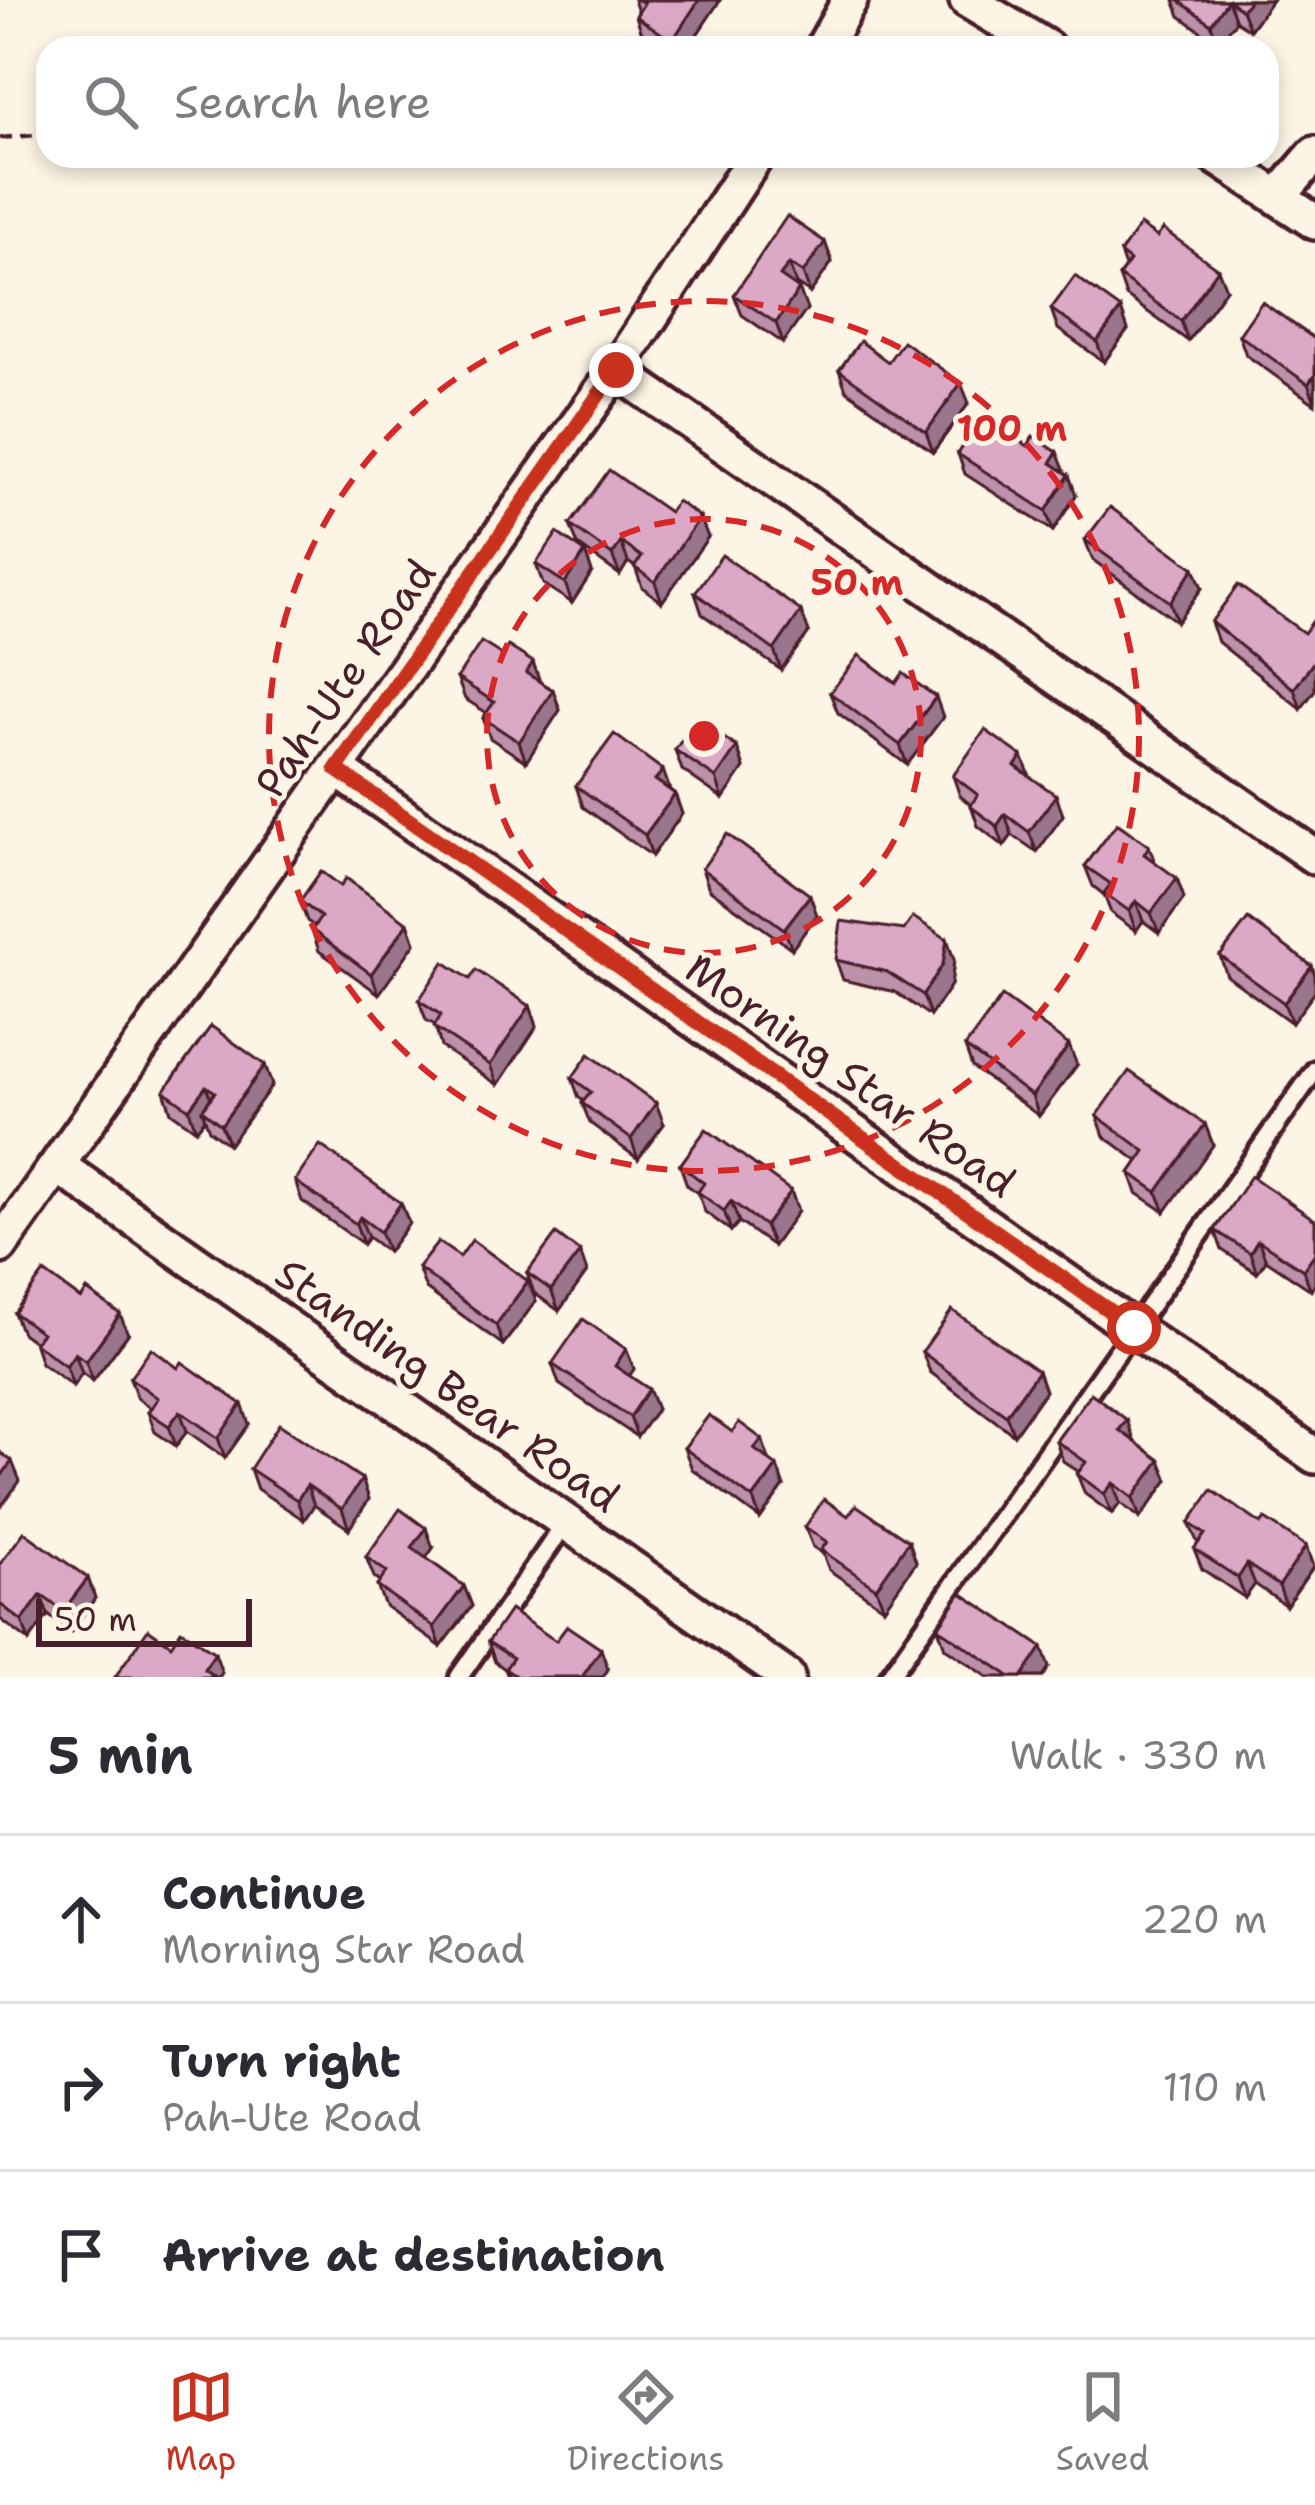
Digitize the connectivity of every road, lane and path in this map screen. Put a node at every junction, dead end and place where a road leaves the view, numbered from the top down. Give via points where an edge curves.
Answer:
1 (850, 0) edge
2 (967, 0) edge
3 (830, 36) edge
4 (1027, 36) edge
5 (36, 135) edge
6 (0, 138) edge
7 (1315, 154) edge
8 (748, 168) edge
9 (1233, 168) edge
10 (1278, 197) junction
11 (1315, 222) edge
12 (616, 370) junction
13 (336, 769) junction
14 (1315, 857) edge
15 (1315, 1070) edge
16 (58, 1166) junction
17 (0, 1246) edge
18 (1134, 1328) junction
19 (1315, 1456) edge
20 (566, 1522) junction
21 (459, 1677) edge
22 (787, 1677) edge
23 (889, 1677) edge

1 - 3 street
2 - 4 street
5 - 6 path
7 - 10 street
8 - 12 street, Pah-Ute Road
9 - 10 street
10 - 11 street
12 - 13 street, Pah-Ute Road
12 - 14 street
13 - 16 street, Pah-Ute Road
13 - 18 street, Morning Star Road
15 - 18 lane
16 - 17 street, Pah-Ute Road
16 - 20 street, Standing Bear Road
18 - 19 street, Morning Star Road
18 - 23 lane
20 - 21 lane
20 - 22 street, Standing Bear Road

